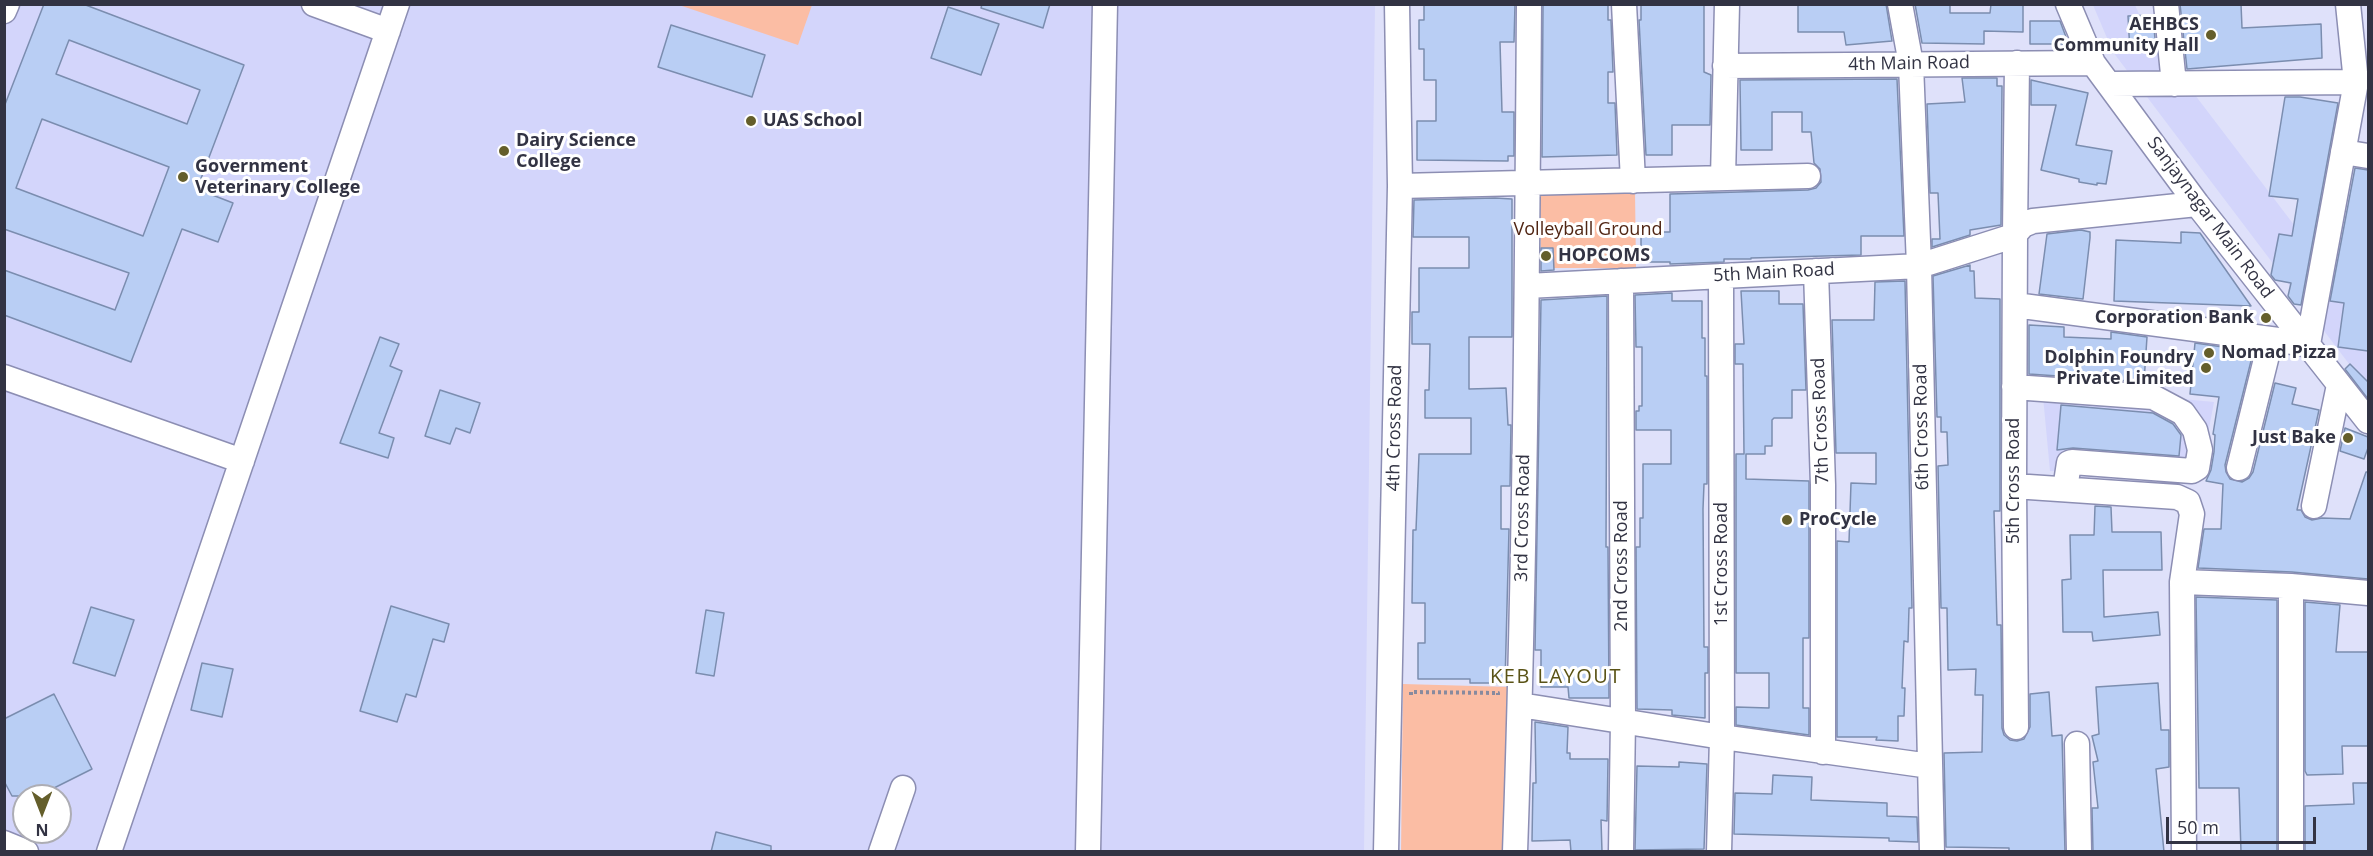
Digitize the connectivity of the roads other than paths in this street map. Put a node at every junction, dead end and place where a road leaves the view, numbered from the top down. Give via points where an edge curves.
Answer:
1 (7, 4) edge
2 (314, 4) edge
3 (397, 4) edge
4 (1105, 4) edge
5 (1397, 4) edge
6 (1529, 4) edge
7 (1624, 4) edge
8 (1727, 4) edge
9 (1900, 4) edge
10 (2068, 4) edge
11 (2166, 4) edge
12 (2348, 4) edge
13 (4, 11) edge
14 (388, 31) junction
15 (2017, 63) junction
16 (2093, 63) junction
17 (1911, 64) junction
18 (1725, 66) junction
19 (2356, 82) junction
20 (2110, 84) junction
21 (2174, 84) junction
22 (2343, 153) junction
23 (2368, 156) edge
24 (1808, 176) dead end
25 (1723, 178) junction
26 (1633, 181) junction
27 (1527, 184) junction
28 (1400, 186) junction
29 (2197, 204) junction
30 (2019, 230) junction
31 (1919, 266) junction
32 (1816, 271) junction
33 (1721, 276) junction
34 (1621, 281) junction
35 (1527, 286) junction
36 (2015, 305) junction
37 (2271, 339) junction
38 (2308, 344) junction
39 (4, 377) edge
40 (2339, 385) junction
41 (2014, 387) junction
42 (2368, 421) edge
43 (242, 461) junction
44 (2240, 468) dead end
45 (2013, 486) junction
46 (2065, 489) junction
47 (2314, 506) dead end
48 (2182, 582) junction
49 (2291, 586) junction
50 (2368, 593) edge
51 (1520, 705) junction
52 (1623, 720) junction
53 (2016, 727) dead end
54 (1722, 737) junction
55 (2077, 744) dead end
56 (1823, 752) junction
57 (1930, 766) junction
58 (903, 788) dead end
59 (4, 843) edge
60 (26, 852) edge
61 (109, 852) edge
62 (881, 852) edge
63 (1088, 852) edge
64 (1386, 852) edge
65 (1515, 852) edge
66 (1621, 852) edge
67 (1719, 852) edge
68 (1932, 852) edge
69 (2079, 852) edge
70 (2184, 852) edge
71 (2291, 852) edge

1 - 13 street
2 - 14 street
3 - 14 street
4 - 63 street
5 - 28 street, 4th Cross Road
6 - 27 street, 3rd Cross Road
7 - 26 street
8 - 18 street
9 - 17 street, 6th Cross Road
10 - 16 street, Sanjaynagar Main Road
11 - 21 street
12 - 19 street
14 - 43 street
15 - 16 street, 4th Main Road
15 - 17 street, 4th Main Road
15 - 30 street, 5th Cross Road
16 - 20 street, Sanjaynagar Main Road
17 - 18 street, 4th Main Road
17 - 31 street, 6th Cross Road
18 - 25 street
19 - 21 street
19 - 22 street
20 - 21 street
20 - 29 street, Sanjaynagar Main Road
22 - 23 street
22 - 38 street
24 - 25 street
25 - 26 street
26 - 27 street
27 - 28 street
27 - 35 street, 3rd Cross Road
28 - 64 street, 4th Cross Road
29 - 30 street, 5th Main Road via 2033,221
29 - 38 street, Sanjaynagar Main Road
30 - 31 street, 5th Main Road
30 - 36 street, 5th Cross Road
31 - 32 street, 5th Main Road
31 - 57 street, 6th Cross Road
32 - 33 street, 5th Main Road
32 - 56 street, 7th Cross Road via 1823,485
33 - 34 street, 5th Main Road
33 - 54 street, 1st Cross Road
34 - 35 street, 5th Main Road
34 - 52 street, 2nd Cross Road
35 - 51 street, 3rd Cross Road
36 - 37 street
36 - 41 street, 5th Cross Road
37 - 38 street
37 - 44 street
38 - 40 street, Sanjaynagar Main Road
39 - 43 street
40 - 42 street, Sanjaynagar Main Road
40 - 47 street
41 - 45 street, 5th Cross Road
41 - 46 street via 2153,397 2183,413 2195,430 2200,450 2197,468 2192,471 2072,462
43 - 61 street
45 - 46 street
45 - 53 street, 5th Cross Road
46 - 48 street via 2177,497 2188,502 2192,514
48 - 49 street
48 - 70 street
49 - 50 street
49 - 71 street
51 - 52 street
51 - 65 street, 3rd Cross Road
52 - 54 street
52 - 66 street, 2nd Cross Road
54 - 56 street
54 - 67 street, 1st Cross Road
55 - 69 street
56 - 57 street
57 - 68 street, 6th Cross Road
58 - 62 street
59 - 60 street

